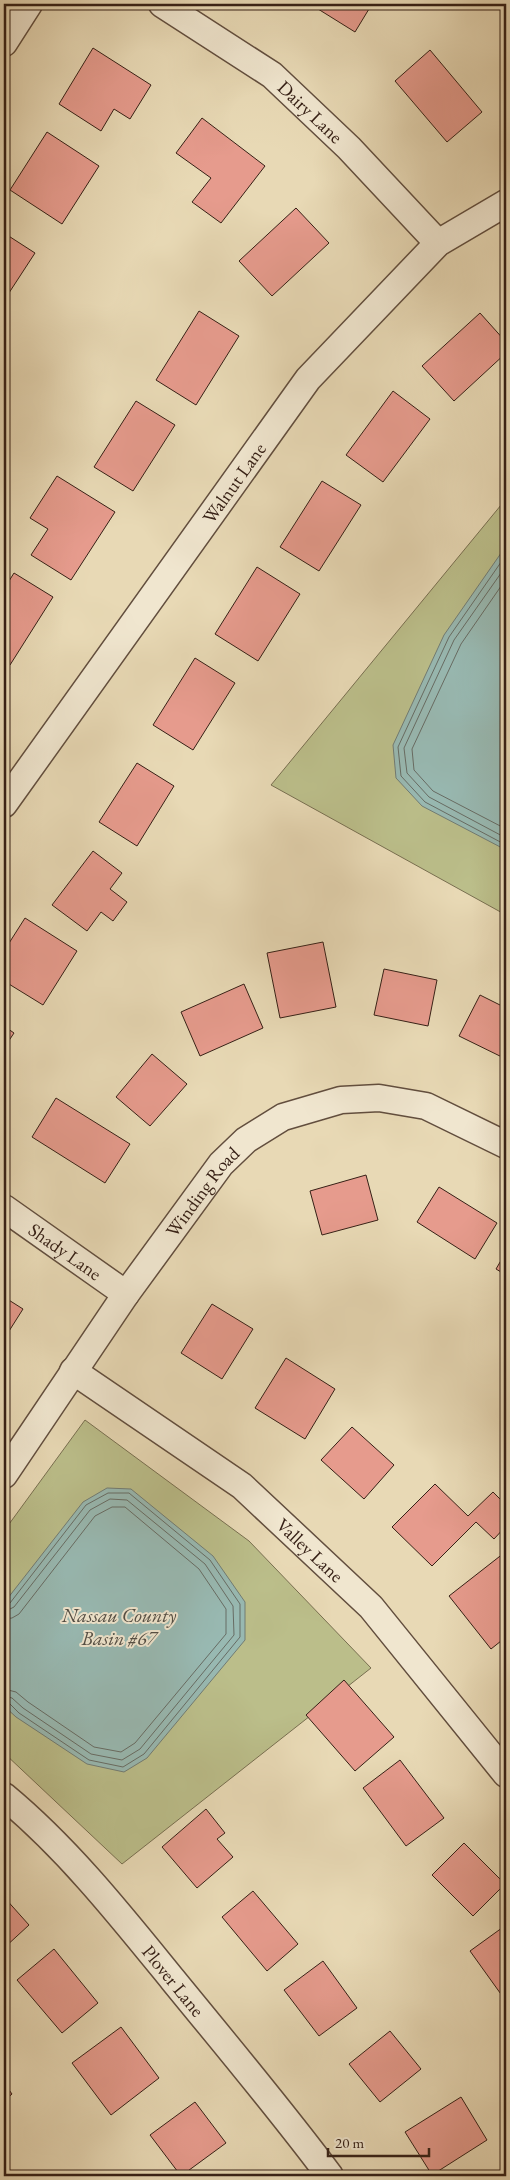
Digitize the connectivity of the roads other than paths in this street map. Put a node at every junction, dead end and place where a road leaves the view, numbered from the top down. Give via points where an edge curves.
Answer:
1 (29, 4) edge
2 (162, 4) edge
3 (4, 42) edge
4 (506, 203) edge
5 (438, 243) junction
6 (4, 804) edge
7 (506, 1145) edge
8 (4, 1208) edge
9 (126, 1294) junction
10 (73, 1371) junction
11 (4, 1474) edge
12 (506, 1774) edge
13 (4, 1796) edge
14 (330, 2176) edge

1 - 3 street
2 - 5 street, Dairy Lane via 272,75 350,148
4 - 5 street, Walnut Lane
5 - 6 street, Walnut Lane via 308,379
7 - 9 street, Winding Road via 426,1106 379,1098 341,1100 284,1117 246,1140 221,1164
8 - 9 street, Shady Lane
9 - 10 street, Winding Road
10 - 11 street, Winding Road
10 - 12 street, Valley Lane via 242,1486 371,1607
13 - 14 street, Plover Lane via 108,1901

